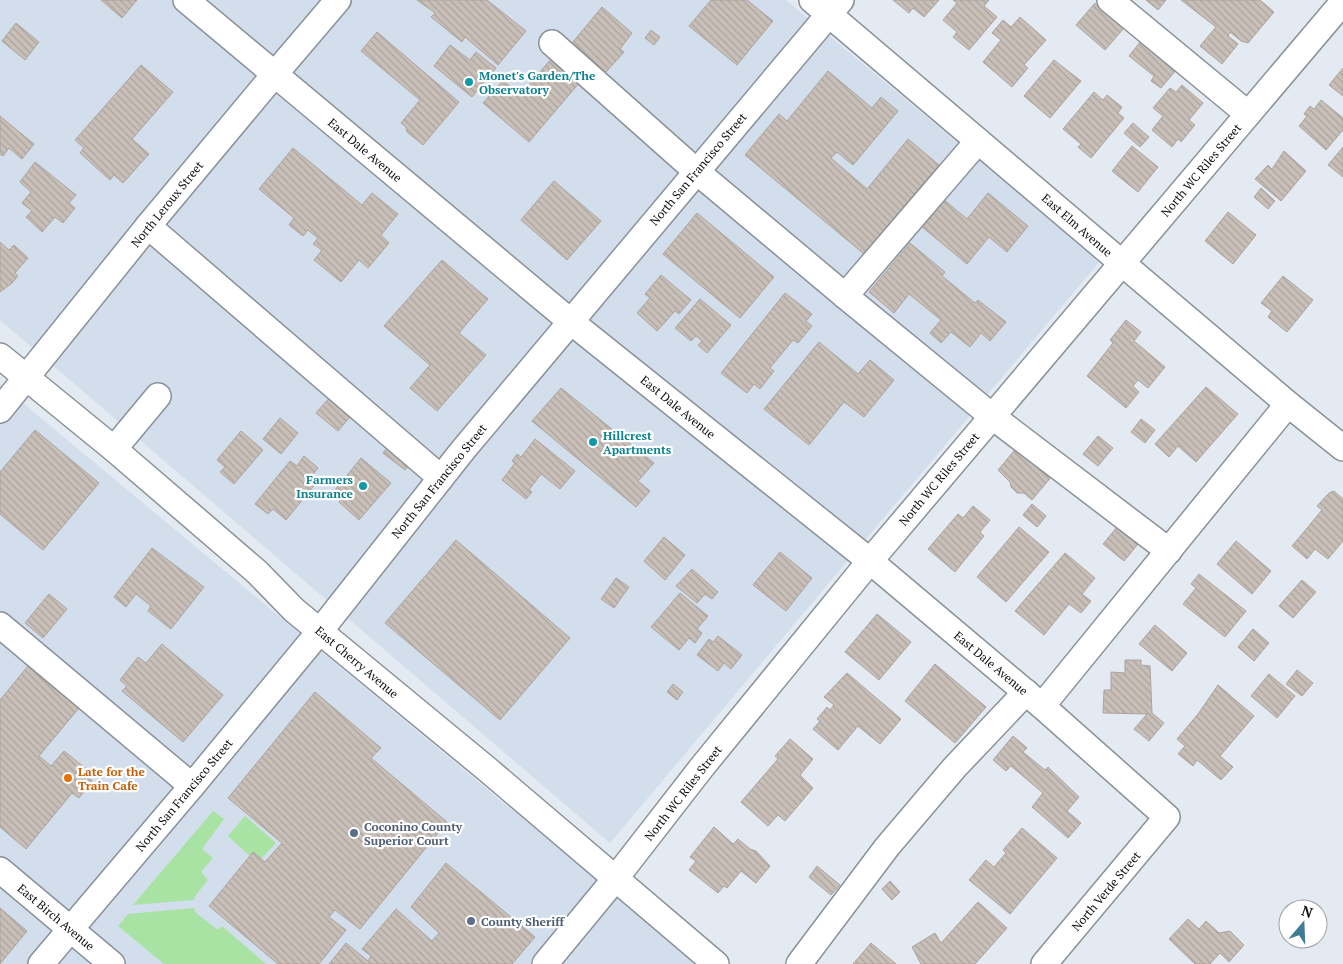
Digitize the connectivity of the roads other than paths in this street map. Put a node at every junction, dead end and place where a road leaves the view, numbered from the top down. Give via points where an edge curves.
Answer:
1 (186, 0) edge
2 (338, 0) edge
3 (1110, 0) edge
4 (1343, 2) edge
5 (827, 5) edge
6 (552, 43) dead end
7 (274, 74) junction
8 (1248, 114) junction
9 (978, 141) junction
10 (696, 171) junction
11 (148, 226) junction
12 (1122, 264) junction
13 (844, 296) junction
14 (570, 321) junction
15 (0, 356) edge
16 (26, 378) junction
17 (158, 396) dead end
18 (1288, 404) junction
19 (0, 410) edge
20 (993, 417) junction
21 (1343, 448) edge
22 (114, 449) junction
23 (441, 478) junction
24 (1169, 551) junction
25 (870, 561) junction
26 (0, 625) edge
27 (320, 631) junction
28 (1034, 699) junction
29 (192, 786) junction
30 (1167, 818) joint
31 (0, 870) edge
32 (615, 879) junction
33 (70, 929) junction
34 (41, 964) edge
35 (112, 964) edge
36 (545, 964) edge
37 (716, 964) edge
38 (799, 964) edge
39 (1044, 964) edge

1 - 7 street, East Dale Avenue
2 - 7 street, North Leroux Street
3 - 8 street
4 - 8 street, North WC Riles Street
5 - 9 street, East Elm Avenue
5 - 10 street, North San Francisco Street
6 - 10 street
7 - 11 street, North Leroux Street
7 - 14 street, East Dale Avenue
8 - 12 street, North WC Riles Street
9 - 12 street, East Elm Avenue
9 - 13 street
10 - 13 street
10 - 14 street, North San Francisco Street
11 - 16 street, North Leroux Street
11 - 23 street
12 - 18 street, East Elm Avenue
12 - 20 street, North WC Riles Street
13 - 20 street
14 - 23 street, North San Francisco Street
14 - 25 street, East Dale Avenue
15 - 16 street, East Cherry Avenue
16 - 19 street, North Leroux Street
16 - 22 street, East Cherry Avenue
17 - 22 street
18 - 21 street, East Elm Avenue
18 - 24 street
20 - 24 street
20 - 25 street, North WC Riles Street
22 - 27 street, East Cherry Avenue via 258,572 294,610
23 - 27 street, North San Francisco Street
24 - 28 street
25 - 28 street, East Dale Avenue
25 - 32 street, North WC Riles Street
26 - 29 street
27 - 29 street, North San Francisco Street
27 - 32 street, East Cherry Avenue
28 - 30 street, East Dale Avenue
28 - 38 street via 955,766 893,840
29 - 33 street, North San Francisco Street
30 - 39 street, North Verde Street
31 - 33 street, East Birch Avenue
32 - 36 street, North WC Riles Street
32 - 37 street, East Cherry Avenue
33 - 34 street, North San Francisco Street
33 - 35 street, East Birch Avenue

